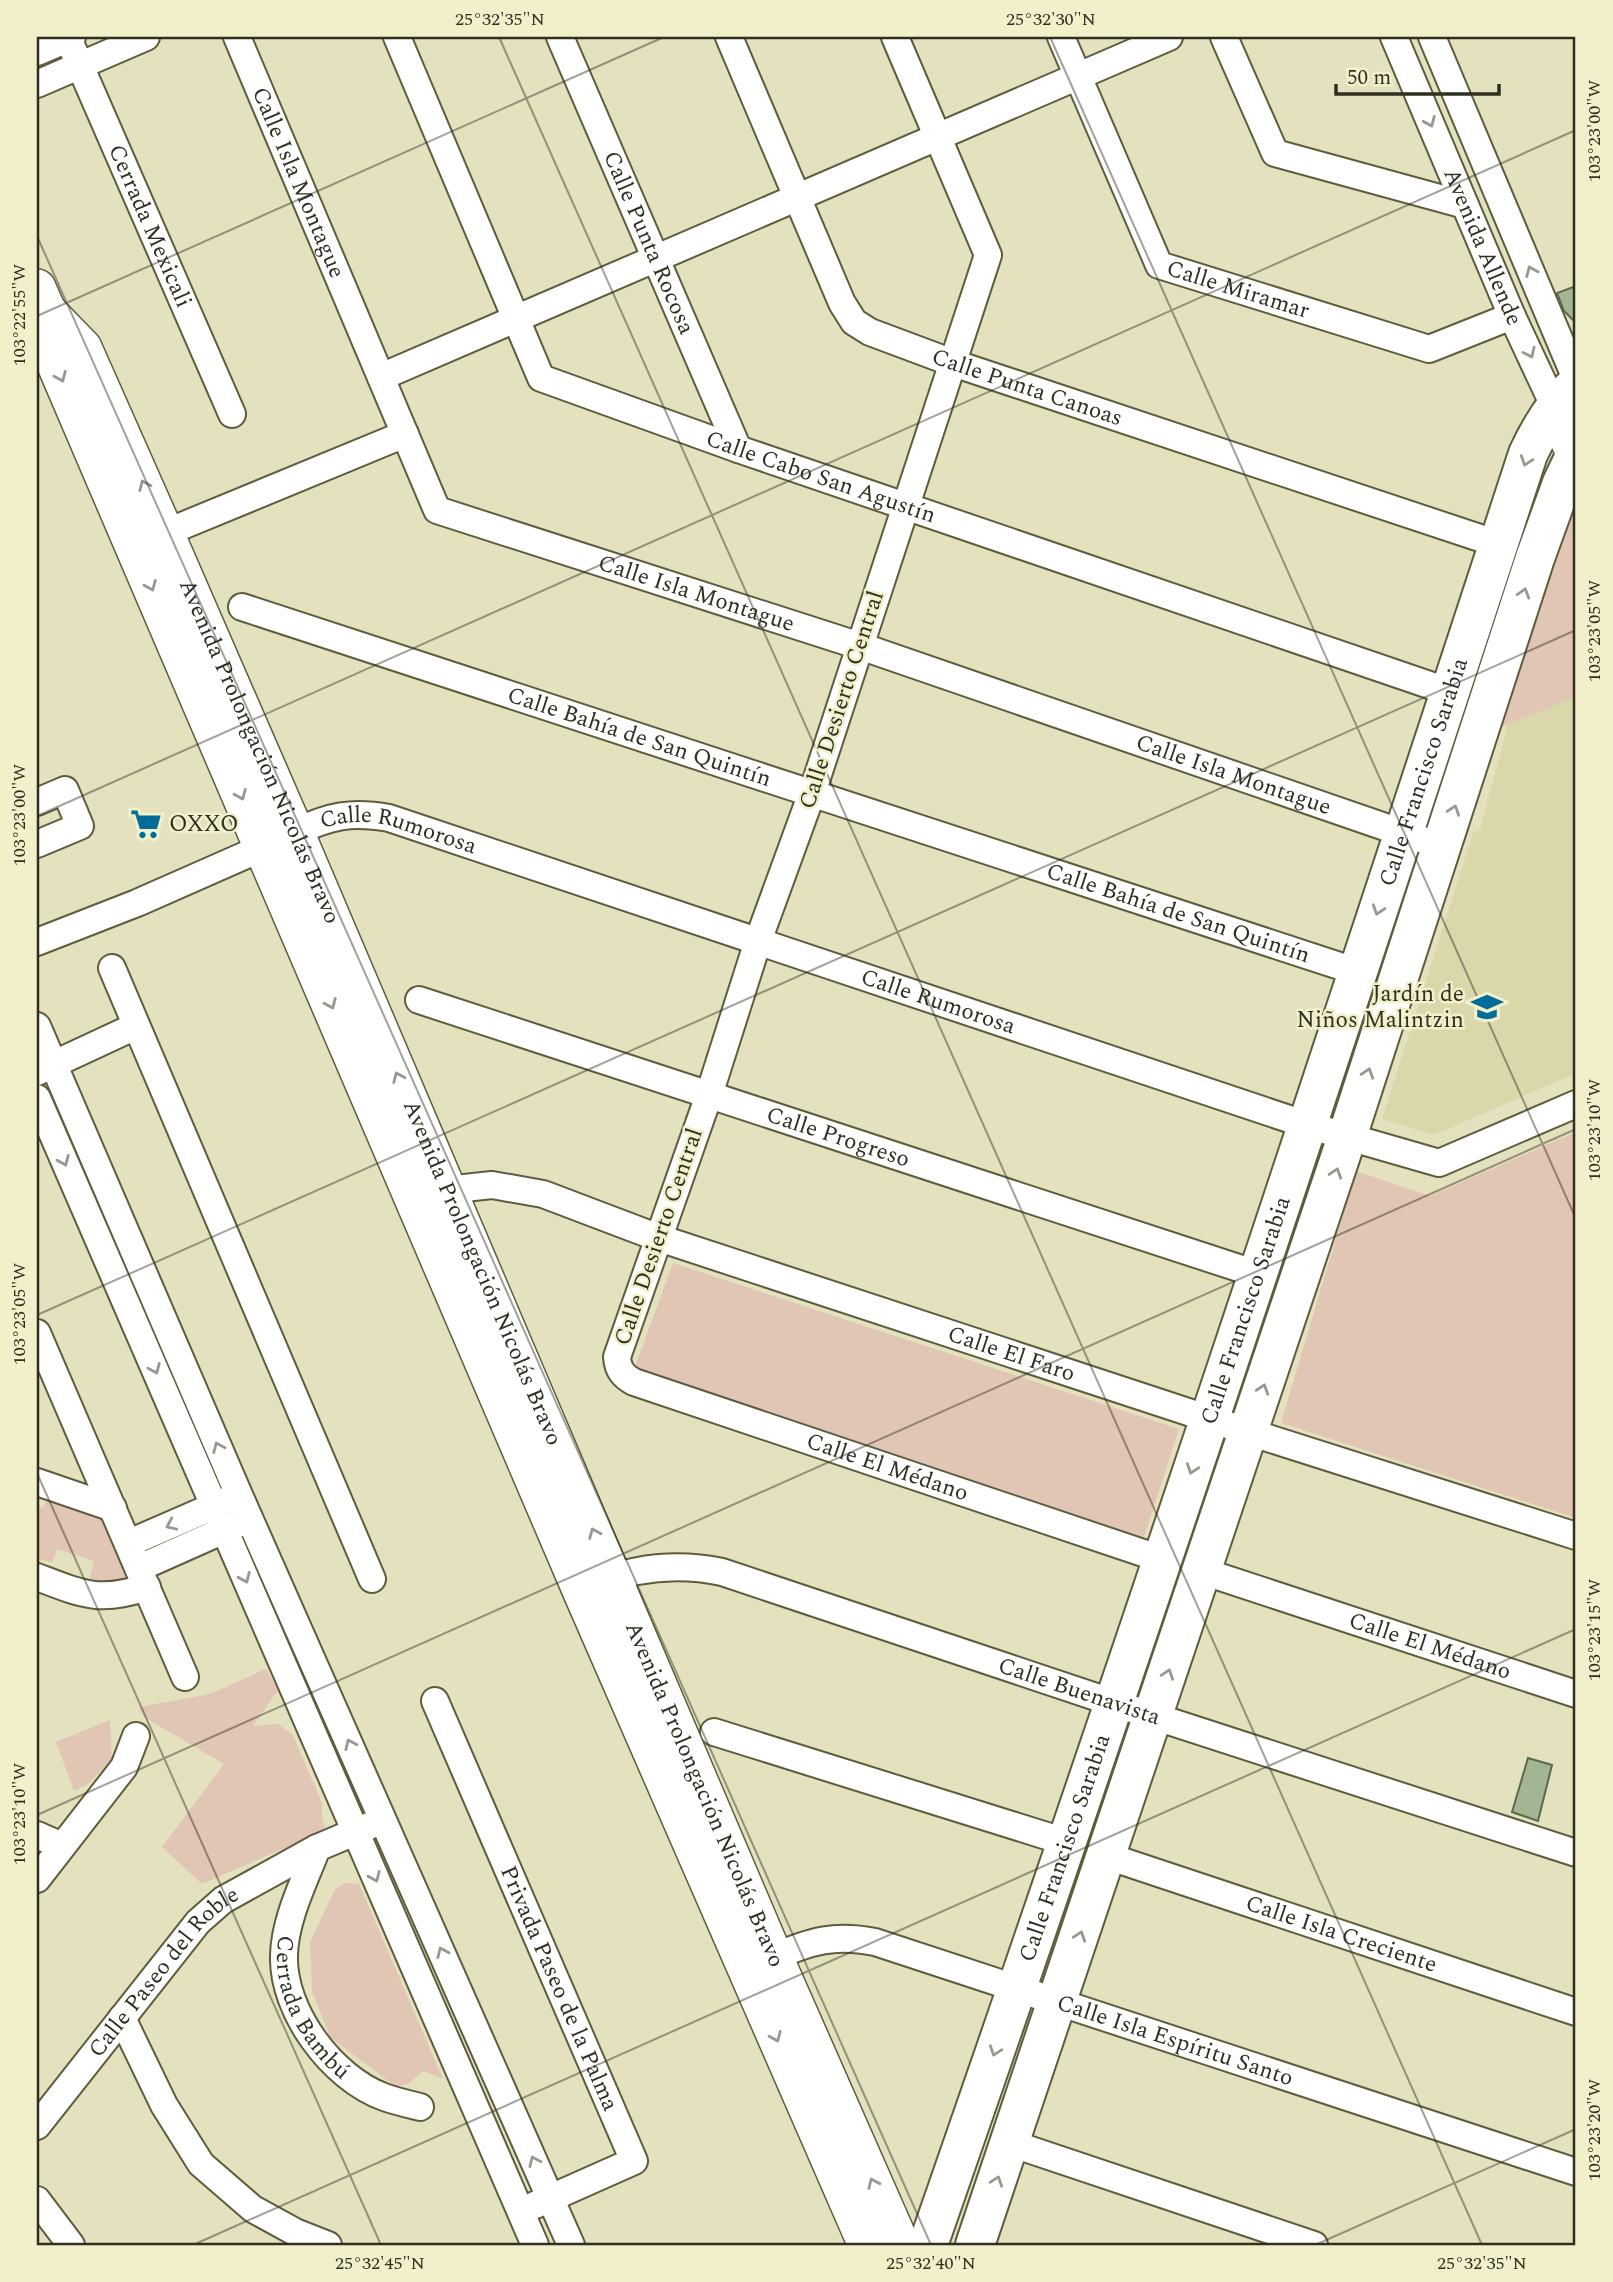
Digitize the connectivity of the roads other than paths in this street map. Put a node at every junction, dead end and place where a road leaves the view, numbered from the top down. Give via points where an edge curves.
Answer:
1 (146, 37) edge
2 (237, 37) edge
3 (397, 37) edge
4 (560, 37) edge
5 (729, 37) edge
6 (895, 37) edge
7 (1061, 37) edge
8 (1169, 37) edge
9 (1224, 37) edge
10 (1394, 37) edge
11 (1432, 37) edge
12 (70, 38) edge
13 (37, 52) edge
14 (80, 65) junction
15 (1078, 76) junction
16 (37, 84) edge
17 (937, 137) junction
18 (797, 197) junction
19 (1465, 205) junction
20 (657, 258) junction
21 (42, 299) edge
22 (1512, 316) junction
23 (518, 318) junction
24 (953, 363) junction
25 (381, 377) junction
26 (1569, 391) edge
27 (232, 414) dead end
28 (405, 434) junction
29 (738, 449) junction
30 (1576, 455) edge
31 (906, 505) junction
32 (165, 533) junction
33 (1499, 544) junction
34 (242, 607) dead end
35 (860, 646) junction
36 (1450, 692) junction
37 (812, 793) junction
38 (37, 802) edge
39 (1402, 833) junction
40 (279, 840) junction
41 (37, 844) edge
42 (1442, 846) junction
43 (758, 941) junction
44 (37, 942) edge
45 (112, 968) dead end
46 (1358, 972) junction
47 (419, 1000) dead end
48 (133, 1019) junction
49 (37, 1026) edge
50 (44, 1061) edge
51 (709, 1095) junction
52 (37, 1098) edge
53 (1576, 1104) edge
54 (1307, 1125) junction
55 (1347, 1138) junction
56 (446, 1190) junction
57 (659, 1238) junction
58 (1257, 1274) junction
59 (37, 1333) edge
60 (618, 1367) joint
61 (1209, 1417) junction
62 (1249, 1432) junction
63 (37, 1482) edge
64 (244, 1507) junction
65 (113, 1508) junction
66 (219, 1518) junction
67 (1576, 1536) edge
68 (129, 1543) junction
69 (1161, 1559) junction
70 (1202, 1571) junction
71 (37, 1577) edge
72 (143, 1577) junction
73 (372, 1579) dead end
74 (597, 1583) junction
75 (185, 1677) dead end
76 (1576, 1694) edge
77 (435, 1701) dead end
78 (1114, 1701) junction
79 (1153, 1716) junction
80 (714, 1732) dead end
81 (136, 1736) dead end
82 (384, 1820) junction
83 (355, 1832) junction
84 (37, 1835) edge
85 (1066, 1842) junction
86 (62, 1846) junction
87 (317, 1848) junction
88 (1576, 1853) edge
89 (1107, 1856) junction
90 (37, 1879) edge
91 (774, 1957) junction
92 (1018, 1987) junction
93 (1058, 2001) junction
94 (1576, 2012) edge
95 (122, 2018) junction
96 (420, 2107) dead end
97 (37, 2126) edge
98 (1010, 2143) junction
99 (1576, 2172) edge
100 (37, 2200) edge
101 (551, 2200) junction
102 (520, 2210) junction
103 (71, 2245) edge
104 (328, 2245) edge
105 (535, 2245) edge
106 (571, 2245) edge
107 (867, 2245) edge
108 (901, 2245) edge
109 (928, 2245) edge
110 (975, 2245) edge
111 (1314, 2245) edge

1 - 14 street
2 - 25 street, Calle Isla Montague
3 - 23 street, Calle Cabo San Agustín
4 - 20 street, Calle Punta Rocosa
5 - 18 street, Calle Punta Canoas
6 - 17 street, Calle Desierto Central
7 - 15 street, Calle Miramar
8 - 15 street
9 - 19 street via 1275,153
10 -> 19 street, Avenida Allende
26 -> 11 street, Avenida Allende
12 - 13 street
12 - 14 street, Cerrada Mexicali
14 - 16 street
14 - 27 street, Cerrada Mexicali
15 - 17 street
15 - 22 street, Calle Miramar via 1158,265 1429,349
17 - 18 street
17 - 24 street, Calle Desierto Central via 988,255
18 - 20 street
18 - 24 street, Calle Punta Canoas via 854,322
19 - 22 street, Avenida Allende
20 - 23 street
20 - 29 street, Calle Punta Rocosa
32 -> 21 main road, Avenida Prolongación Nicolás Bravo via 83,348
21 -> 40 main road, Avenida Prolongación Nicolás Bravo via 53,358
22 -> 26 street, Avenida Allende
23 - 25 street
23 - 29 street, Calle Cabo San Agustín via 541,377
24 - 31 street, Calle Desierto Central
24 - 33 street, Calle Punta Canoas
25 - 28 street, Calle Isla Montague
26 - 30 main road, Avenida Allende
26 -> 33 main road, Calle Francisco Sarabia via 1538,432
28 - 32 street
28 - 35 street, Calle Isla Montague via 437,510
29 - 31 street, Calle Cabo San Agustín
42 -> 30 main road, Calle Francisco Sarabia via 1535,558
31 - 35 street, Calle Desierto Central
31 - 36 street, Calle Cabo San Agustín
32 - 40 main road, Avenida Prolongación Nicolás Bravo
33 - 36 main road, Calle Francisco Sarabia
34 - 37 street, Calle Bahía de San Quintín
35 - 37 street, Calle Desierto Central
35 - 39 street, Calle Isla Montague
36 - 39 main road, Calle Francisco Sarabia
37 - 43 street, Calle Desierto Central
37 - 46 street, Calle Bahía de San Quintín
38 - 41 street via 65,790 80,826
39 - 42 street, Calle Isla Montague
39 -> 46 main road, Calle Francisco Sarabia
40 - 43 street, Calle Rumorosa via 325,818 347,814 389,818
40 - 44 street, Calle Rumorosa
56 -> 40 main road, Avenida Prolongación Nicolás Bravo
40 -> 74 main road, Avenida Prolongación Nicolás Bravo
55 -> 42 main road, Calle Francisco Sarabia
43 - 51 street, Calle Desierto Central
43 - 54 street, Calle Rumorosa
45 - 48 street
46 - 54 main road, Calle Francisco Sarabia
47 - 51 street, Calle Progreso
48 - 50 street
48 - 73 street
49 - 50 street
64 -> 50 street
51 - 57 street, Calle Desierto Central
51 - 58 street, Calle Progreso
52 -> 66 street
53 - 55 street, Calle Rumorosa via 1439,1163
54 - 55 street, Calle Rumorosa
54 - 58 main road, Calle Francisco Sarabia
62 -> 55 main road, Calle Francisco Sarabia
56 - 57 street, Calle El Faro via 492,1185 532,1191
74 -> 56 main road, Avenida Prolongación Nicolás Bravo
57 - 60 street, Calle Desierto Central via 617,1357
57 - 61 street, Calle El Faro
58 - 61 main road, Calle Francisco Sarabia
59 - 65 street
60 - 69 street, Calle El Médano via 634,1382
61 - 62 street, Calle El Faro
61 -> 69 main road, Calle Francisco Sarabia
62 - 67 street, Calle El Faro
62 - 70 main road, Calle Francisco Sarabia
63 - 65 street
64 - 66 street
82 -> 64 street
65 - 68 street
66 -> 68 street
66 - 72 street
66 -> 83 street
68 - 72 street
69 - 78 main road, Calle Francisco Sarabia
70 - 76 street, Calle El Médano
79 -> 70 main road, Calle Francisco Sarabia
71 - 72 street via 104,1597 123,1595
72 - 75 street
74 - 78 street, Calle Buenavista via 672,1565 696,1566
74 - 91 main road, Avenida Prolongación Nicolás Bravo
74 -> 107 main road, Avenida Prolongación Nicolás Bravo
77 - 101 street, Privada Paseo de la Palma via 634,2161
78 - 79 street, Calle Buenavista
78 - 85 main road, Calle Francisco Sarabia
79 - 88 street, Calle Buenavista
79 - 89 main road, Calle Francisco Sarabia
80 - 85 street
81 - 86 street via 124,1767
82 - 83 street
101 -> 82 street
83 - 87 street
83 -> 102 street
84 - 86 street
85 - 92 main road, Calle Francisco Sarabia
86 - 90 street
87 - 95 street, Calle Paseo del Roble via 214,1907
87 - 96 street, Cerrada Bambú via 287,1931 284,1957 288,1989 299,2018 319,2050 348,2075 382,2096
93 -> 89 main road, Calle Francisco Sarabia
89 - 94 street, Calle Isla Creciente
91 - 92 street, Calle Isla Espíritu Santo via 809,1942 856,1938
108 -> 91 main road, Avenida Prolongación Nicolás Bravo
92 - 93 street, Calle Isla Espíritu Santo
92 -> 109 main road, Calle Francisco Sarabia
93 - 98 main road, Calle Francisco Sarabia
93 - 99 street, Calle Isla Espíritu Santo
95 - 97 street, Calle Paseo del Roble
95 - 104 street via 164,2105 201,2164 253,2209
110 -> 98 main road, Calle Francisco Sarabia
98 - 111 street
100 - 103 street
101 - 102 street, Privada Paseo de la Palma
101 - 106 street
102 - 105 street

